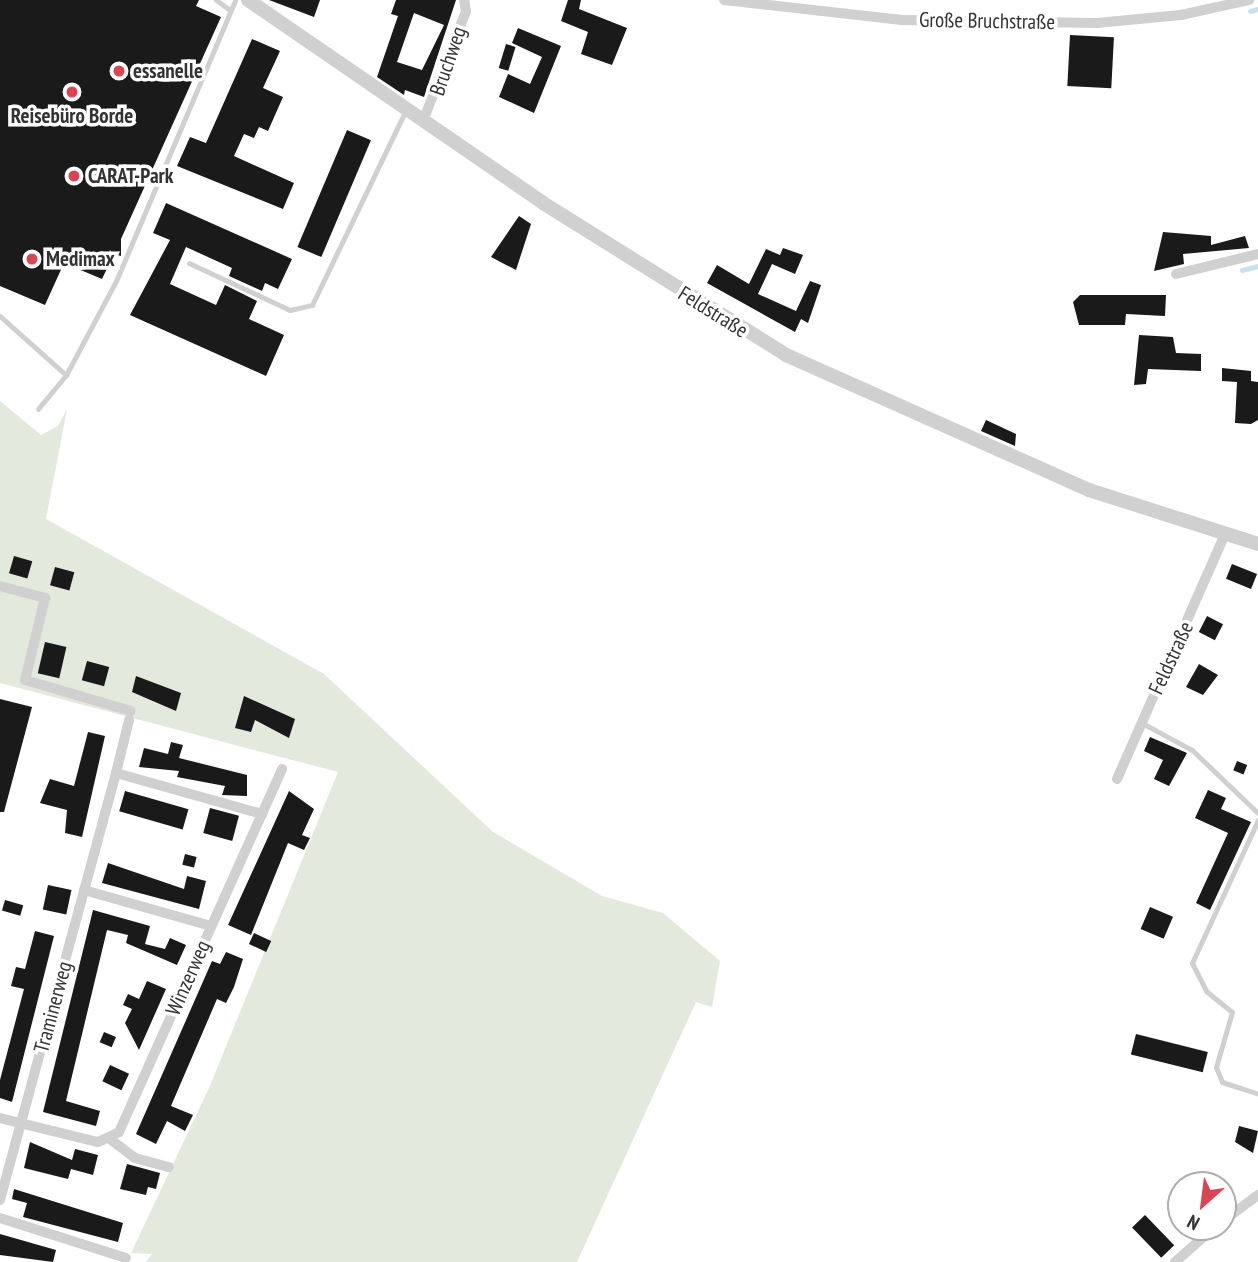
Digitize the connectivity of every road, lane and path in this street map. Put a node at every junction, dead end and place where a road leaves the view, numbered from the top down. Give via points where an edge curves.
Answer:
1 (216, 0) edge
2 (235, 0) edge
3 (248, 0) edge
4 (464, 0) edge
5 (724, 0) edge
6 (1249, 0) edge
7 (230, 10) junction
8 (406, 110) junction
9 (423, 121) junction
10 (1258, 254) edge
11 (188, 263) dead end
12 (1176, 274) dead end
13 (0, 316) edge
14 (66, 374) junction
15 (38, 409) dead end
16 (1224, 536) junction
17 (1258, 544) edge
18 (0, 586) edge
19 (1142, 723) junction
20 (282, 769) dead end
21 (116, 773) junction
22 (1117, 779) dead end
23 (1258, 813) edge
24 (262, 814) junction
25 (1258, 820) edge
26 (84, 890) junction
27 (211, 926) junction
28 (1258, 1094) edge
29 (0, 1118) edge
30 (21, 1123) junction
31 (110, 1139) junction
32 (169, 1167) dead end
33 (1258, 1195) edge
34 (0, 1200) edge
35 (1237, 1211) edge
36 (0, 1218) edge
37 (1199, 1241) edge
38 (126, 1258) dead end
39 (1175, 1262) edge

1 - 7 lane
2 - 7 lane
3 - 8 street, Feldstraße
4 - 9 street, Bruchweg via 466,11
5 - 6 street, Große Bruchstraße via 902,20 1083,23 1181,15
7 - 14 lane via 116,281
8 - 9 street, Feldstraße
8 - 11 lane via 312,305 290,310
9 - 16 street, Feldstraße via 786,355 1089,490
10 - 12 street
13 - 14 lane
14 - 15 lane
16 - 17 street, Feldstraße
16 - 19 street, Feldstraße
18 - 21 street, Traminerweg via 45,598 25,680 130,715
19 - 22 street, Feldstraße
19 - 23 lane via 1192,750
20 - 24 street, Winzerweg
21 - 24 street
21 - 26 street, Traminerweg
24 - 27 street, Winzerweg
25 - 28 lane via 1192,963 1206,991 1231,1012 1216,1068 1222,1082
26 - 27 street
26 - 30 street, Traminerweg
27 - 31 street, Winzerweg via 122,1126
29 - 30 street
30 - 31 street via 89,1141
30 - 34 street, Traminerweg
31 - 32 street via 135,1158
33 - 35 street
36 - 38 street
37 - 39 street

